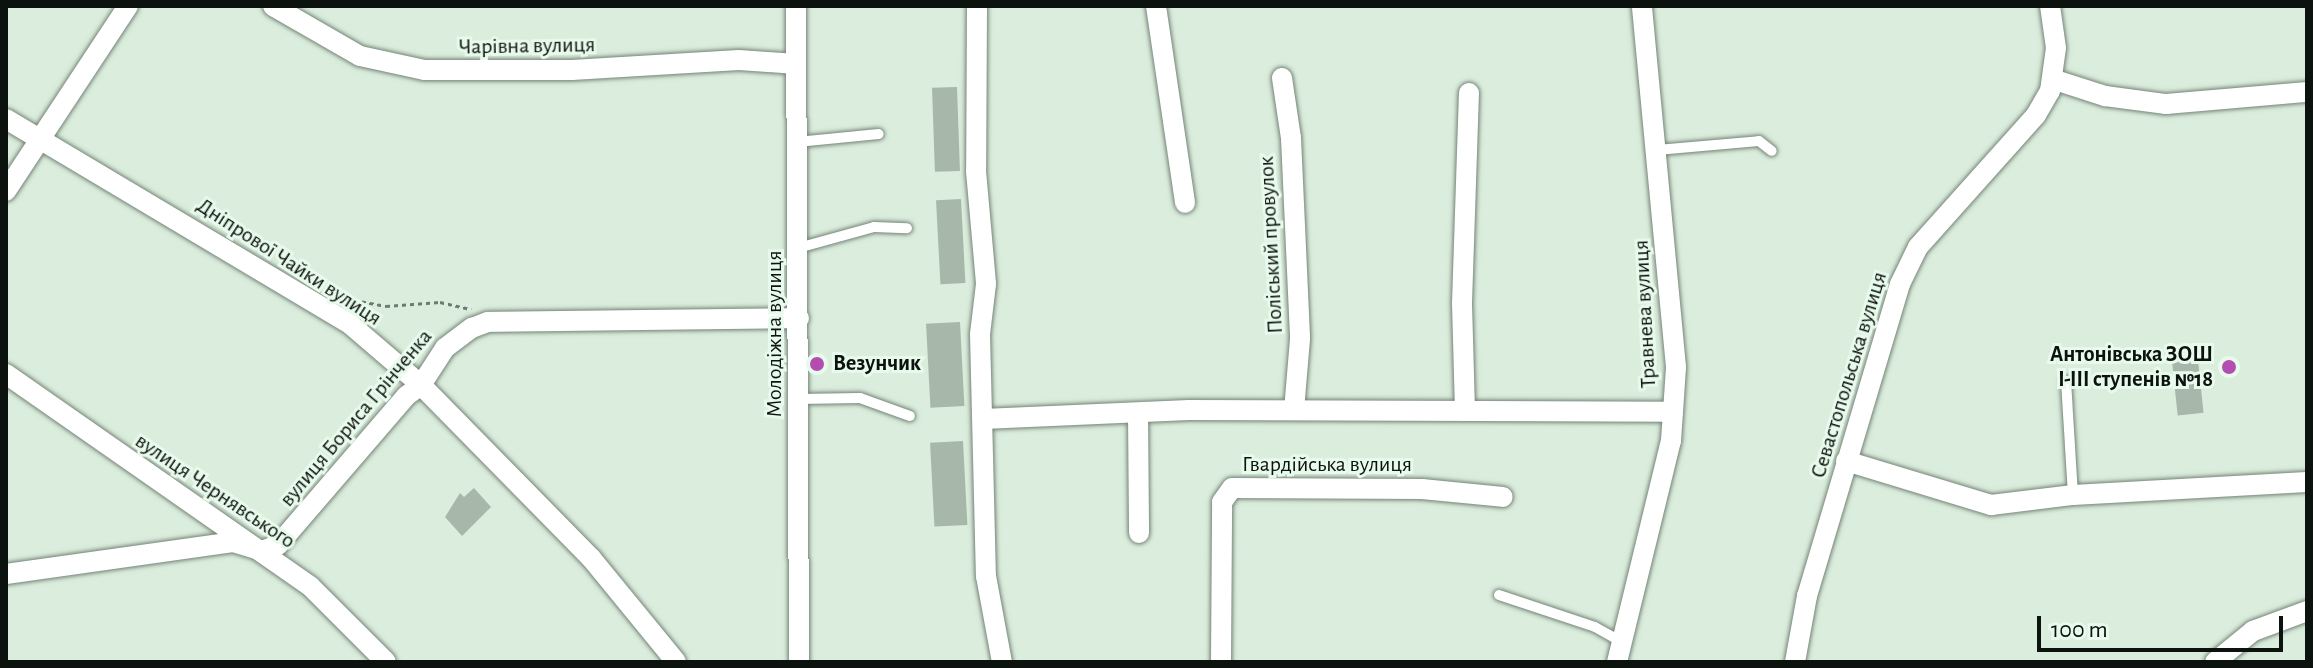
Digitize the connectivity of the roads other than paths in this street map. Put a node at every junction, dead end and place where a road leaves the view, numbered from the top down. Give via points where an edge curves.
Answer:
1 (128, 6) edge
2 (273, 6) edge
3 (796, 6) edge
4 (977, 6) edge
5 (1156, 6) edge
6 (1642, 6) edge
7 (2050, 6) edge
8 (796, 64) junction
9 (1282, 78) dead end
10 (2052, 79) junction
11 (2307, 92) edge
12 (1469, 93) dead end
13 (6, 119) edge
14 (879, 134) dead end
15 (797, 142) junction
16 (42, 143) junction
17 (1657, 150) junction
18 (1772, 151) dead end
19 (6, 191) edge
20 (1185, 203) dead end
21 (907, 228) dead end
22 (798, 248) junction
23 (799, 318) junction
24 (6, 374) edge
25 (2066, 381) dead end
26 (421, 385) junction
27 (799, 399) junction
28 (1294, 410) junction
29 (1465, 411) junction
30 (1673, 412) junction
31 (1138, 413) junction
32 (910, 416) dead end
33 (983, 419) junction
34 (1846, 461) junction
35 (2307, 482) edge
36 (2073, 495) junction
37 (1503, 497) dead end
38 (1139, 533) dead end
39 (262, 551) junction
40 (6, 574) edge
41 (1499, 595) dead end
42 (2307, 611) edge
43 (1619, 652) edge
44 (386, 662) edge
45 (676, 662) edge
46 (799, 662) edge
47 (1002, 662) edge
48 (1221, 662) edge
49 (1795, 662) edge
50 (2215, 662) edge

1 - 16 street
2 - 8 street, Чарівна вулиця via 360,56 424,70 572,70 739,60
3 - 8 street, Молодіжна вулиця
4 - 33 street via 976,171 986,284 980,334
5 - 20 street
6 - 17 street, Травнева вулиця
7 - 10 street, Севастопольська вулиця via 2056,48
8 - 15 street, Молодіжна вулиця
9 - 28 street, Поліський провулок via 1291,138 1300,339
10 - 11 street via 2105,96 2166,104
10 - 34 street, Севастопольська вулиця via 2036,115 1918,247 1900,284
12 - 29 street via 1462,303
13 - 16 street, Дніпрової Чайки вулиця
14 - 15 lane
15 - 22 street, Молодіжна вулиця
16 - 19 street
16 - 26 street, Дніпрової Чайки вулиця via 351,325
17 - 18 lane via 1759,141
17 - 30 street, Травнева вулиця via 1676,367
21 - 22 lane via 874,227
22 - 23 street, Молодіжна вулиця
23 - 26 street, вулиця Бориса Грінченка via 488,322 457,336
23 - 27 street, Молодіжна вулиця
24 - 39 street, вулиця Чернявського
25 - 36 lane
26 - 39 street, вулиця Бориса Грінченка via 278,545
26 - 45 street, Дніпрової Чайки вулиця via 591,558
27 - 32 lane via 860,398
27 - 46 street, Молодіжна вулиця
28 - 29 street
28 - 31 street
29 - 30 street
30 - 43 street, Травнева вулиця via 1671,441
31 - 33 street
31 - 38 street
33 - 47 street via 988,607
34 - 36 street via 1991,505
34 - 49 street, Севастопольська вулиця via 1807,596
35 - 36 street
37 - 48 street, Гвардійська вулиця via 1422,489 1232,488 1222,502
39 - 40 street via 233,542
39 - 44 street, вулиця Чернявського via 310,586
41 - 43 lane via 1595,627
42 - 50 street via 2253,631

